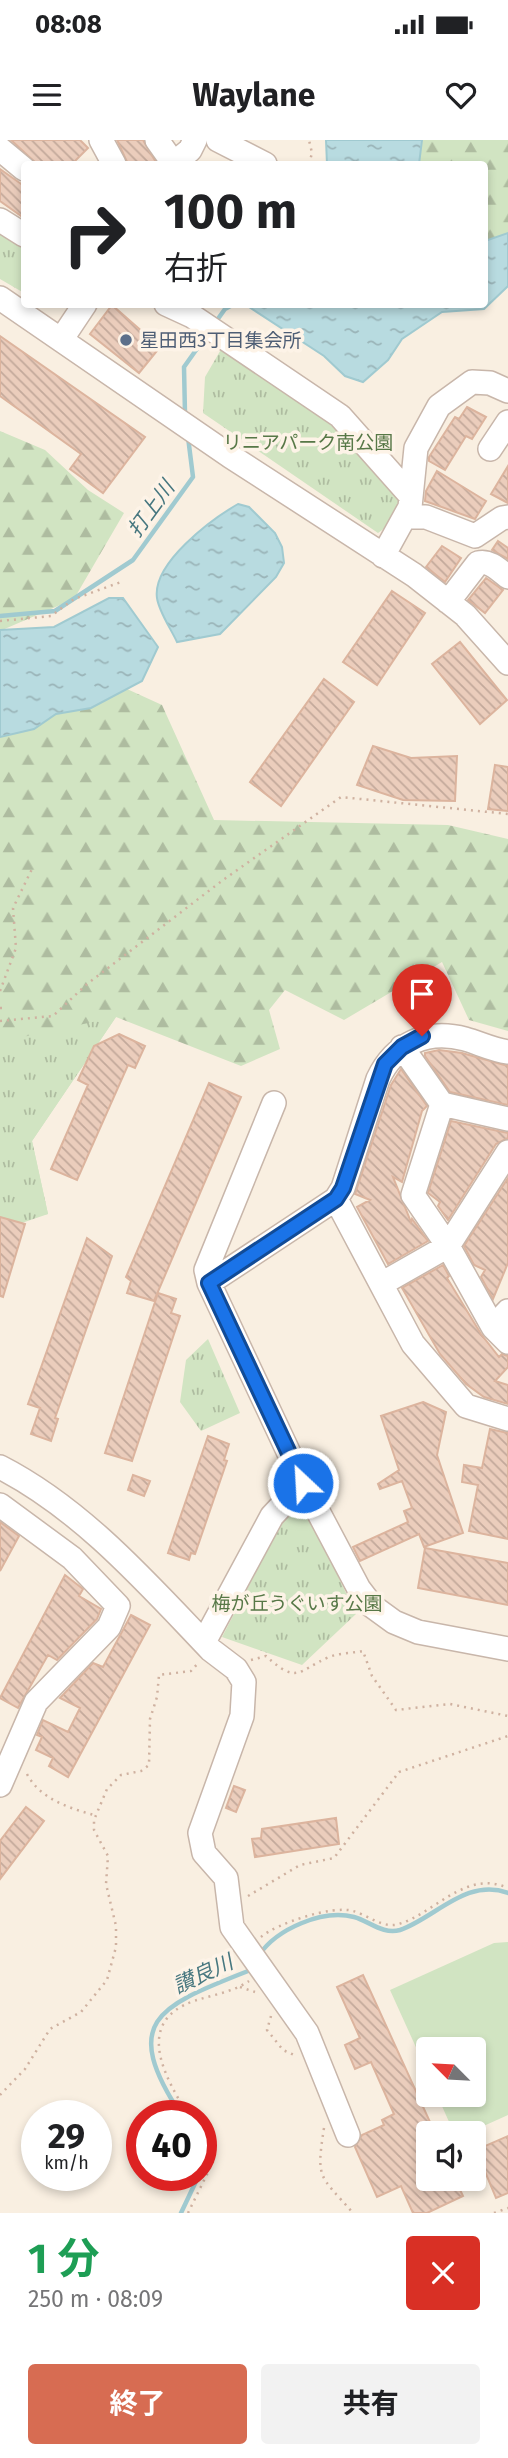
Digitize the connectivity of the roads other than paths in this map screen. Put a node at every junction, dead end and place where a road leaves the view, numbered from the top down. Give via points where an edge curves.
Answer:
1 (157, 140) edge
2 (195, 140) edge
3 (218, 140) edge
4 (0, 149) edge
5 (171, 161) edge
6 (177, 161) edge
7 (259, 161) edge
8 (21, 166) edge
9 (0, 220) edge
10 (21, 233) edge
11 (0, 298) edge
12 (82, 308) edge
13 (198, 310) edge
14 (61, 340) junction
15 (508, 391) edge
16 (508, 422) edge
17 (490, 449) dead end
18 (409, 507) junction
19 (508, 517) edge
20 (475, 536) junction
21 (383, 556) junction
22 (481, 562) junction
23 (508, 577) edge
24 (449, 602) junction
25 (508, 663) edge
26 (402, 1047) junction
27 (508, 1052) edge
28 (274, 1103) dead end
29 (442, 1104) junction
30 (508, 1119) edge
31 (508, 1152) edge
32 (336, 1199) junction
33 (448, 1247) junction
34 (209, 1283) junction
35 (383, 1283) junction
36 (503, 1327) edge
37 (508, 1419) edge
38 (0, 1467) edge
39 (303, 1483) junction
40 (0, 1505) edge
41 (207, 1646) junction
42 (508, 1649) edge
43 (0, 1785) edge
44 (348, 2135) dead end

1 - 5 street
2 - 6 street
3 - 7 street
4 - 8 street
9 - 10 street
11 - 14 street
12 - 14 street
13 - 18 street via 340,416
14 - 21 street
15 - 18 street via 472,382 439,406 416,448
16 - 17 street
18 - 20 street
18 - 21 street
19 - 20 street
20 - 22 street
21 - 24 street
22 - 23 street
22 - 24 street
24 - 25 street
26 - 27 street via 422,1036 443,1034
26 - 29 street
26 - 32 street via 378,1079
28 - 34 street via 206,1269
29 - 30 street
29 - 33 street via 413,1195
31 - 33 street
32 - 34 street
32 - 35 street
33 - 35 street
33 - 36 street
34 - 39 street
35 - 37 street via 414,1344 446,1385 466,1405
38 - 41 street via 73,1513
39 - 41 street via 272,1516
39 - 42 street via 372,1606 418,1632
40 - 43 street via 72,1558 118,1606 109,1627 36,1702
41 - 44 street via 236,1669 244,1682 242,1716 200,1833 204,1853 226,1878 231,1916 259,1983 307,2033

